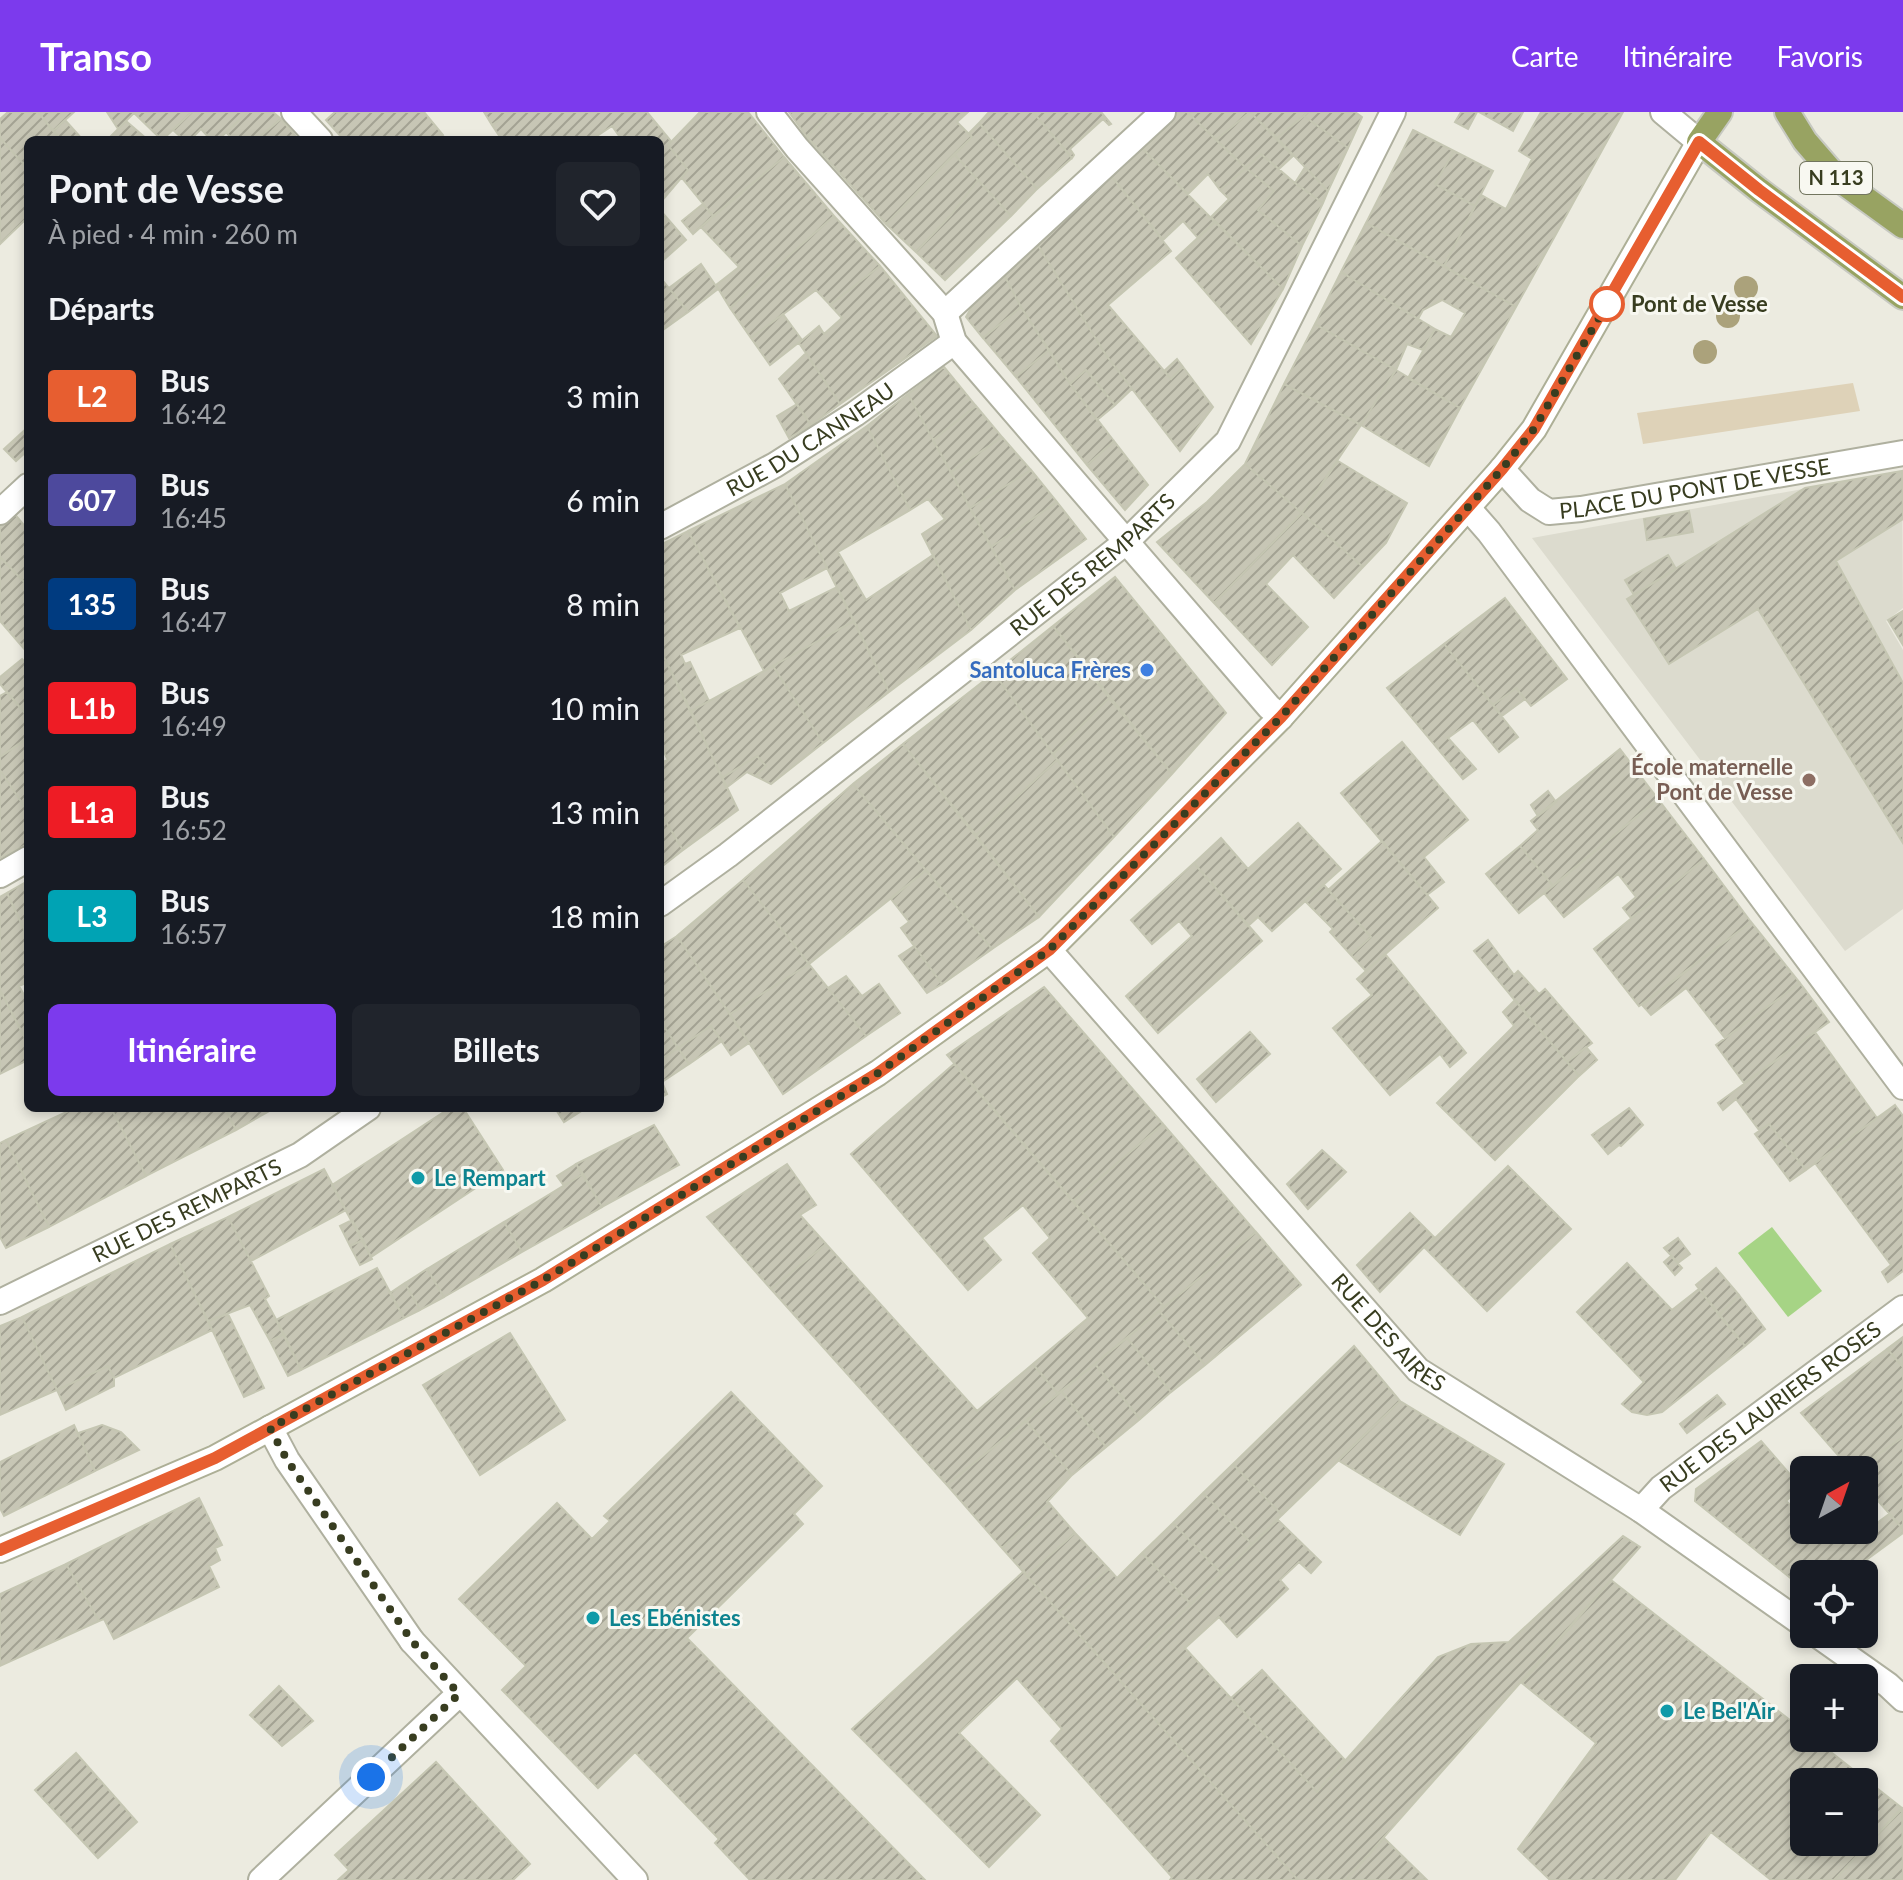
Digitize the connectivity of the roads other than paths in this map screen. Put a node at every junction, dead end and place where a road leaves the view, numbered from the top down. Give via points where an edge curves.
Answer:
1 (294, 112) edge
2 (769, 112) edge
3 (1163, 112) edge
4 (1393, 112) edge
5 (1663, 112) edge
6 (1720, 112) edge
7 (1787, 112) edge
8 (316, 136) edge
9 (1699, 142) junction
10 (1903, 226) edge
11 (1903, 297) edge
12 (945, 313) junction
13 (954, 342) junction
14 (1903, 453) edge
15 (1502, 469) junction
16 (24, 490) edge
17 (1468, 508) junction
18 (0, 512) edge
19 (664, 525) edge
20 (1126, 542) junction
21 (1281, 717) junction
22 (24, 861) edge
23 (0, 875) edge
24 (664, 901) edge
25 (1049, 950) junction
26 (1903, 1087) edge
27 (362, 1112) edge
28 (0, 1302) edge
29 (1903, 1308) edge
30 (270, 1428) junction
31 (1641, 1510) junction
32 (0, 1550) edge
33 (1790, 1615) edge
34 (1836, 1648) edge
35 (459, 1694) junction
36 (1903, 1699) edge
37 (261, 1880) edge
38 (635, 1880) edge

1 - 8 street
2 - 12 street
3 - 12 street
4 - 20 street, RUE DES REMPARTS via 1228,441
5 - 9 street, N 113
6 - 9 main road
7 - 10 main road, N 113 via 1837,178
9 - 11 main road, N 113
9 - 15 street via 1547,407
12 - 13 street
13 - 19 street, RUE DU CANNEAU via 775,465
13 - 20 street
14 - 15 street, PLACE DU PONT DE VESSE via 1549,512
15 - 17 street
16 - 18 street
17 - 21 street
17 - 26 street
20 - 21 street
20 - 24 street, RUE DES REMPARTS
21 - 25 street
22 - 23 street
25 - 30 street via 878,1073 596,1248
25 - 31 street, RUE DES AIRES via 1418,1370
27 - 28 street, RUE DES REMPARTS via 300,1155
29 - 31 street, RUE DES LAURIERS ROSES via 1661,1488
30 - 32 street via 215,1458
30 - 35 street via 412,1641
31 - 33 street, RUE DES AIRES
34 - 36 street
35 - 37 street
35 - 38 street

